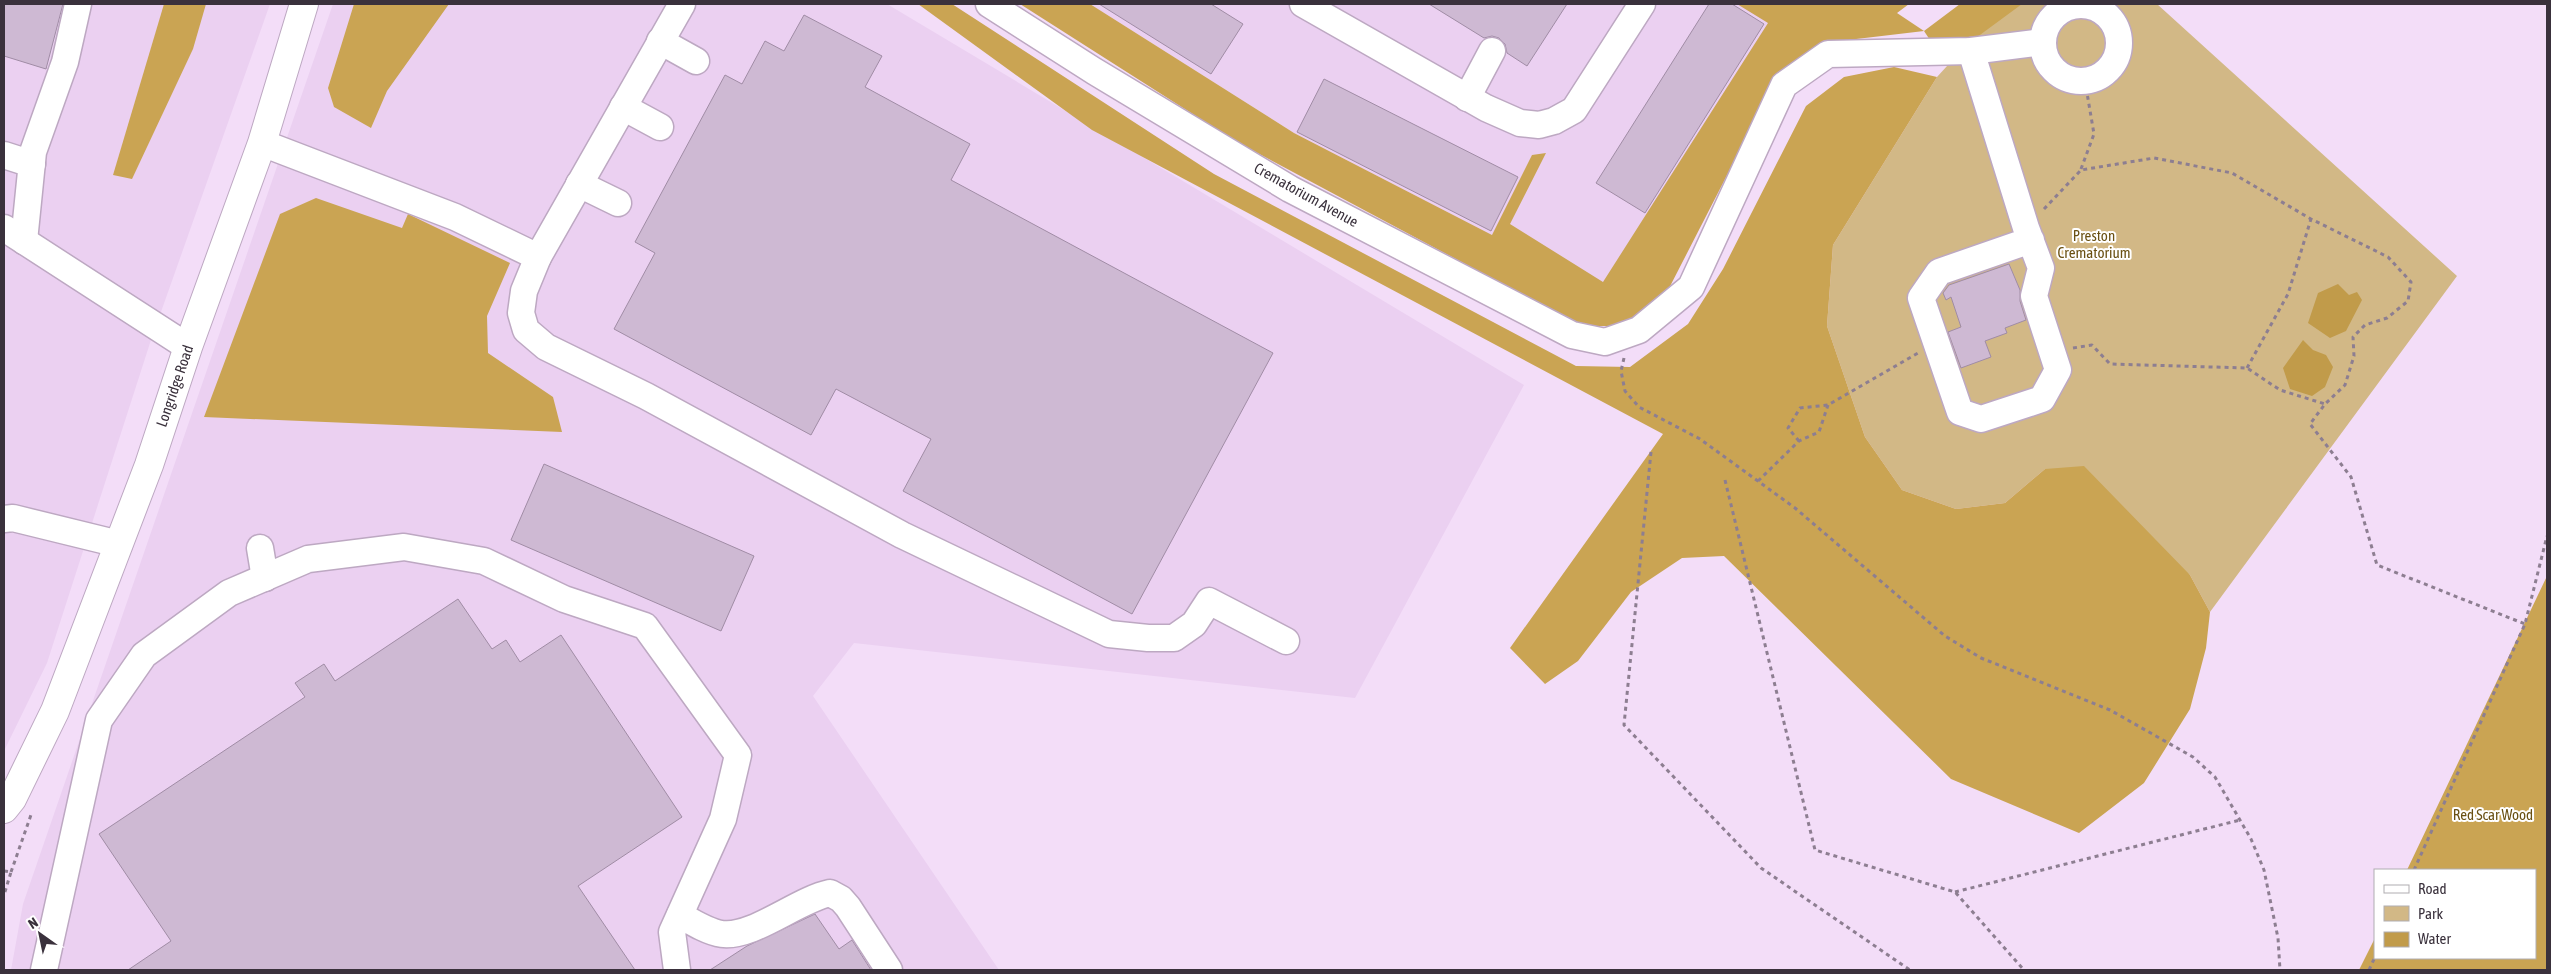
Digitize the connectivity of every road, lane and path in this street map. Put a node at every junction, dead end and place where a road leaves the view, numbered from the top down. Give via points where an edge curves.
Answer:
1 (78, 4) edge
2 (304, 4) edge
3 (682, 4) edge
4 (989, 4) edge
5 (1303, 4) edge
6 (1642, 4) edge
7 (660, 41) junction
8 (2043, 42) dead end
9 (1492, 51) dead end
10 (1971, 51) junction
11 (696, 61) dead end
12 (2087, 93) dead end
13 (1467, 98) junction
14 (623, 107) junction
15 (660, 127) dead end
16 (262, 143) junction
17 (4, 155) edge
18 (32, 164) junction
19 (2081, 170) junction
20 (579, 184) junction
21 (618, 203) dead end
22 (2312, 219) junction
23 (2028, 234) junction
24 (14, 235) edge
25 (538, 256) junction
26 (1639, 330) junction
27 (1936, 343) junction
28 (188, 347) junction
29 (2052, 352) junction
30 (2247, 368) junction
31 (2325, 404) junction
32 (1828, 405) junction
33 (1799, 441) junction
34 (1651, 452) dead end
35 (1724, 480) dead end
36 (1758, 481) junction
37 (4, 519) edge
38 (2547, 536) edge
39 (119, 544) junction
40 (260, 548) dead end
41 (265, 578) junction
42 (2525, 624) junction
43 (1286, 640) dead end
44 (29, 762) junction
45 (4, 789) edge
46 (4, 809) edge
47 (2240, 820) junction
48 (2414, 869) edge
49 (4, 871) edge
50 (1955, 892) junction
51 (4, 895) edge
52 (680, 915) junction
53 (44, 970) edge
54 (677, 970) edge
55 (889, 970) edge
56 (1910, 970) edge
57 (2024, 970) edge
58 (2280, 970) edge

1 - 18 lane via 64,62
2 - 16 main road, Longridge Road
3 - 7 lane
4 - 26 lane, Crematorium Avenue via 1290,189 1572,335 1606,342
5 - 13 lane
6 - 13 lane via 1574,110 1554,121 1539,125 1520,123
7 - 11 lane
7 - 14 lane
8 - 10 lane, Crematorium Avenue
9 - 13 lane
10 - 23 lane
10 - 26 lane, Crematorium Avenue via 1828,54 1784,85 1691,287
12 - 19 path via 2094,134
14 - 15 lane
14 - 20 lane
16 - 25 lane via 455,217
16 - 28 main road, Longridge Road
17 - 18 lane
18 - 24 lane
19 - 22 path via 2154,158 2232,173
19 - 23 path
20 - 21 lane
20 - 25 lane
22 - 30 path via 2288,294
22 - 31 path via 2388,257 2411,282 2408,302 2387,318 2365,325 2353,337 2354,356 2345,385
23 - 27 lane via 1939,272 1921,298
23 - 29 lane via 2041,268 2034,296
24 - 28 lane
25 - 43 lane via 524,291 521,313 526,330 546,347 646,396 902,536 1109,634 1174,638 1194,624 1209,601
26 - 36 path via 1625,354 1621,371 1625,391 1639,407 1700,439
27 - 29 lane via 1960,412 1981,418 2042,399 2058,370
27 - 32 path
28 - 39 main road, Longridge Road
29 - 30 path via 2092,346 2110,364
30 - 31 path via 2280,390
31 - 42 path via 2310,424 2351,477 2377,565
32 - 33 path via 1819,432
32 - 33 path via 1800,408 1788,428
33 - 36 path
34 - 56 path via 1624,725 1762,868
35 - 50 path via 1815,850
36 - 47 path via 1795,508 1944,636 1981,658 2110,710 2193,757 2215,777
37 - 39 lane via 13,518
38 - 42 path
39 - 44 main road, Longridge Road via 55,711
40 - 41 lane
41 - 52 lane via 308,560 404,548 484,561 564,599 646,626 738,755 723,819
41 - 53 lane via 229,593 144,655 99,720
42 - 48 path
44 - 45 main road, Longridge Road
44 - 46 main road, Longridge Road
47 - 50 path
47 - 58 path via 2264,870 2278,938
49 - 51 path via 12,872
50 - 57 path
52 - 54 lane via 672,932
52 - 55 lane via 720,934 734,934 755,927 814,896 830,893 848,907

